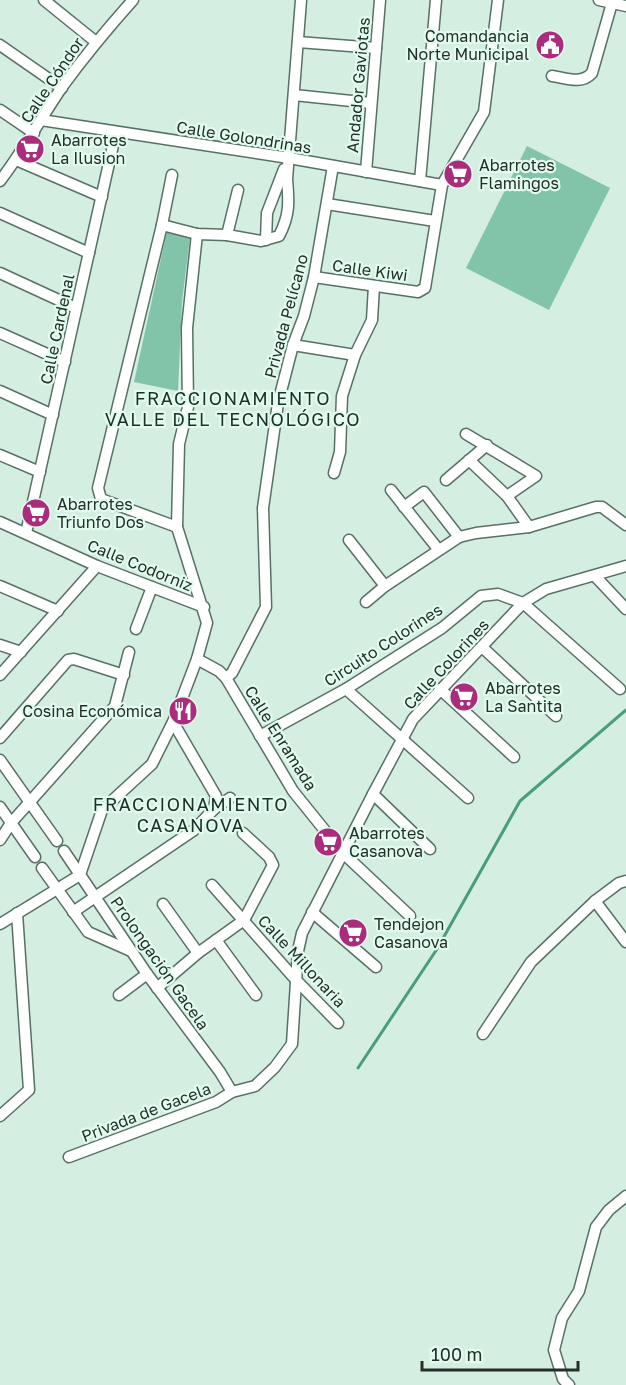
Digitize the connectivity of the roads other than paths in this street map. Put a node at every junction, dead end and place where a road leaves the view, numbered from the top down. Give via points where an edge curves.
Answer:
1 (44, 0) edge
2 (132, 0) edge
3 (301, 0) edge
4 (380, 0) edge
5 (436, 0) edge
6 (498, 0) edge
7 (599, 0) edge
8 (612, 3) junction
9 (626, 6) edge
10 (96, 42) junction
11 (298, 42) junction
12 (0, 45) edge
13 (376, 48) junction
14 (552, 76) dead end
15 (62, 88) junction
16 (294, 95) junction
17 (371, 103) junction
18 (0, 110) edge
19 (41, 120) junction
20 (116, 132) junction
21 (34, 133) junction
22 (289, 158) junction
23 (16, 160) junction
24 (333, 166) junction
25 (366, 172) junction
26 (172, 175) dead end
27 (0, 181) edge
28 (420, 181) junction
29 (442, 185) junction
30 (238, 190) dead end
31 (102, 197) junction
32 (327, 204) junction
33 (0, 213) edge
34 (435, 221) junction
35 (162, 225) junction
36 (197, 234) junction
37 (227, 235) junction
38 (266, 240) junction
39 (89, 253) junction
40 (0, 273) edge
41 (314, 277) junction
42 (374, 286) junction
43 (76, 308) junction
44 (0, 333) edge
45 (293, 345) junction
46 (355, 354) junction
47 (65, 362) junction
48 (0, 391) edge
49 (53, 415) junction
50 (466, 434) dead end
51 (487, 445) junction
52 (0, 455) edge
53 (469, 460) junction
54 (40, 472) junction
55 (334, 473) dead end
56 (446, 480) dead end
57 (390, 490) dead end
58 (507, 496) junction
59 (404, 507) junction
60 (0, 522) edge
61 (626, 525) edge
62 (177, 527) junction
63 (529, 527) junction
64 (26, 533) junction
65 (459, 537) junction
66 (349, 540) dead end
67 (438, 549) junction
68 (97, 566) junction
69 (626, 566) edge
70 (595, 576) junction
71 (0, 586) edge
72 (385, 586) junction
73 (152, 587) junction
74 (366, 602) dead end
75 (523, 603) junction
76 (204, 607) junction
77 (626, 609) edge
78 (57, 611) junction
79 (136, 629) dead end
80 (0, 645) edge
81 (483, 646) junction
82 (21, 652) junction
83 (129, 652) dead end
84 (197, 659) junction
85 (0, 675) edge
86 (124, 675) junction
87 (226, 678) junction
88 (346, 689) junction
89 (440, 689) junction
90 (620, 689) dead end
91 (556, 716) dead end
92 (173, 722) junction
93 (260, 736) junction
94 (0, 738) edge
95 (403, 738) junction
96 (514, 758) dead end
97 (0, 760) edge
98 (373, 794) junction
99 (230, 798) dead end
100 (468, 798) dead end
101 (30, 802) junction
102 (0, 807) edge
103 (214, 809) junction
104 (11, 823) junction
105 (243, 833) dead end
106 (0, 840) edge
107 (57, 841) dead end
108 (430, 849) dead end
109 (64, 851) dead end
110 (343, 853) junction
111 (35, 857) dead end
112 (42, 868) dead end
113 (80, 875) junction
114 (626, 881) edge
115 (213, 885) dead end
116 (56, 890) junction
117 (96, 897) junction
118 (595, 901) junction
119 (163, 904) dead end
120 (73, 912) junction
121 (312, 912) junction
122 (17, 913) junction
123 (410, 916) dead end
124 (244, 920) junction
125 (0, 924) edge
126 (216, 940) junction
127 (626, 942) edge
128 (131, 951) junction
129 (198, 953) junction
130 (376, 967) dead end
131 (147, 974) junction
132 (296, 980) junction
133 (157, 988) junction
134 (119, 995) dead end
135 (256, 995) dead end
136 (338, 1023) dead end
137 (483, 1034) dead end
138 (232, 1092) junction
139 (0, 1116) edge
140 (69, 1157) dead end
141 (626, 1196) edge
142 (569, 1385) edge

1 - 10 street
2 - 10 street, Calle Cóndor
3 - 11 street
4 - 13 street, Andador Gaviotas
5 - 28 street
6 - 29 street via 484,112
7 - 8 street
8 - 9 street
8 - 14 street via 592,73 581,80
10 - 15 street, Calle Cóndor
11 - 13 street
11 - 16 street
12 - 15 street
13 - 17 street, Andador Gaviotas
15 - 19 street, Calle Cóndor
16 - 17 street
16 - 22 street
17 - 25 street, Andador Gaviotas
18 - 21 street
19 - 20 street, Calle Golondrinas
19 - 21 street, Calle Cóndor
20 - 22 street, Calle Golondrinas
20 - 31 street, Calle Cardenal
21 - 23 street, Calle Cóndor
22 - 24 street, Calle Golondrinas
22 - 38 street via 267,213
22 - 38 street via 288,221 279,236
23 - 27 street, Calle Cóndor
23 - 31 street
24 - 25 street, Calle Golondrinas
24 - 32 street, Privada Pelícano
25 - 28 street, Calle Golondrinas
26 - 35 street
28 - 29 street, Calle Golondrinas
29 - 34 street
30 - 37 street
31 - 39 street, Calle Cardenal
32 - 34 street
32 - 41 street, Privada Pelícano
33 - 39 street
34 - 42 street, Calle Kiwi via 422,291
35 - 36 street
35 - 62 street via 98,488 101,499
36 - 37 street
36 - 62 street via 187,328 188,407 179,444
37 - 38 street
39 - 43 street, Calle Cardenal
40 - 43 street
41 - 42 street, Calle Kiwi
41 - 45 street, Privada Pelícano
42 - 46 street via 372,320
43 - 47 street, Calle Cardenal
44 - 47 street
45 - 46 street
45 - 87 street, Privada Pelícano via 278,403 263,508 266,607
46 - 55 street via 342,396 340,452
47 - 49 street, Calle Cardenal
48 - 49 street
49 - 54 street, Calle Cardenal
50 - 51 street
51 - 53 street
51 - 58 street via 536,476
52 - 54 street
53 - 56 street
53 - 58 street
54 - 64 street, Calle Cardenal
57 - 59 street
58 - 63 street
59 - 65 street via 424,492
59 - 67 street
60 - 64 street, Calle Codorniz
61 - 63 street via 602,507 596,507
62 - 76 street
63 - 65 street
64 - 68 street, Calle Codorniz
65 - 67 street
66 - 72 street
67 - 72 street
68 - 73 street, Calle Codorniz
68 - 78 street
69 - 70 street, Calle Colorines
70 - 75 street, Calle Colorines via 546,589
70 - 77 street
71 - 78 street
72 - 74 street
73 - 76 street, Calle Codorniz
73 - 79 street
75 - 81 street, Calle Colorines
75 - 88 street, Circuito Colorines via 498,594 481,596 442,628
75 - 90 street
76 - 84 street via 207,623
78 - 82 street
80 - 82 street
81 - 89 street, Calle Colorines
81 - 91 street
82 - 85 street
83 - 86 street
84 - 87 street, Calle Enramada
84 - 92 street
86 - 94 street via 68,660
86 - 101 street via 115,706
87 - 93 street, Calle Enramada
88 - 93 street, Circuito Colorines
88 - 95 street
89 - 95 street, Calle Colorines via 413,719
89 - 96 street
92 - 103 street via 216,796
92 - 113 street via 152,764 102,810
93 - 110 street, Calle Enramada via 293,792
95 - 98 street, Calle Colorines
95 - 100 street
97 - 101 street
98 - 108 street
98 - 110 street, Calle Colorines
99 - 103 street
101 - 104 street
101 - 107 street
102 - 104 street
103 - 117 street via 194,830
104 - 106 street
104 - 111 street
105 - 124 street via 273,865
109 - 113 street, Prolongación Gacela
110 - 121 street, Calle Colorines
110 - 123 street, Calle Enramada
112 - 116 street
113 - 116 street
113 - 117 street, Prolongación Gacela
114 - 118 street
115 - 124 street, Calle Millonaria
116 - 120 street
116 - 122 street
117 - 120 street
117 - 128 street, Prolongación Gacela
118 - 127 street
118 - 137 street via 531,962
119 - 129 street
120 - 128 street via 88,932
121 - 130 street
121 - 132 street, Calle Colorines via 302,933
122 - 125 street
122 - 139 street via 29,1090
124 - 126 street
124 - 132 street, Calle Millonaria
126 - 129 street
126 - 135 street
128 - 131 street, Prolongación Gacela
129 - 133 street
131 - 133 street, Prolongación Gacela
131 - 134 street
132 - 136 street, Calle Millonaria
132 - 138 street, Calle Colorines via 292,1044 255,1086
133 - 138 street, Prolongación Gacela
138 - 140 street, Privada de Gacela via 216,1102
141 - 142 street via 596,1227 579,1292 562,1318 554,1350

